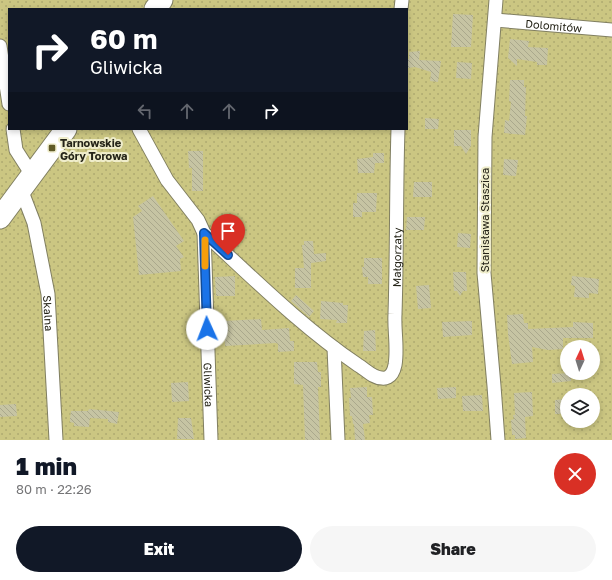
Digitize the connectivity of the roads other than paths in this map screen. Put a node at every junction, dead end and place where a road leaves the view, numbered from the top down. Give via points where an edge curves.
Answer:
1 (496, 0) edge
2 (495, 20) junction
3 (612, 30) edge
4 (0, 46) edge
5 (8, 98) edge
6 (13, 130) edge
7 (65, 130) edge
8 (140, 130) edge
9 (398, 130) edge
10 (27, 182) junction
11 (0, 218) edge
12 (204, 233) junction
13 (334, 348) junction
14 (381, 378) joint
15 (56, 440) edge
16 (211, 440) edge
17 (338, 440) edge
18 (498, 440) edge

1 - 2 street, Stanisława Staszica
2 - 3 street, Dolomitów
2 - 18 street, Stanisława Staszica via 485,137 484,273
4 - 5 street
6 - 10 street, Skalna via 16,150
7 - 10 main road
8 - 12 street, Gliwicka via 167,180 198,220
9 - 14 street, Małgorzaty via 394,326 396,359 392,374
10 - 11 main road
10 - 15 street, Skalna via 48,294
12 - 13 street, Gliwicka
12 - 16 street, Gliwicka
13 - 14 street, Gliwicka via 374,376
13 - 17 street

